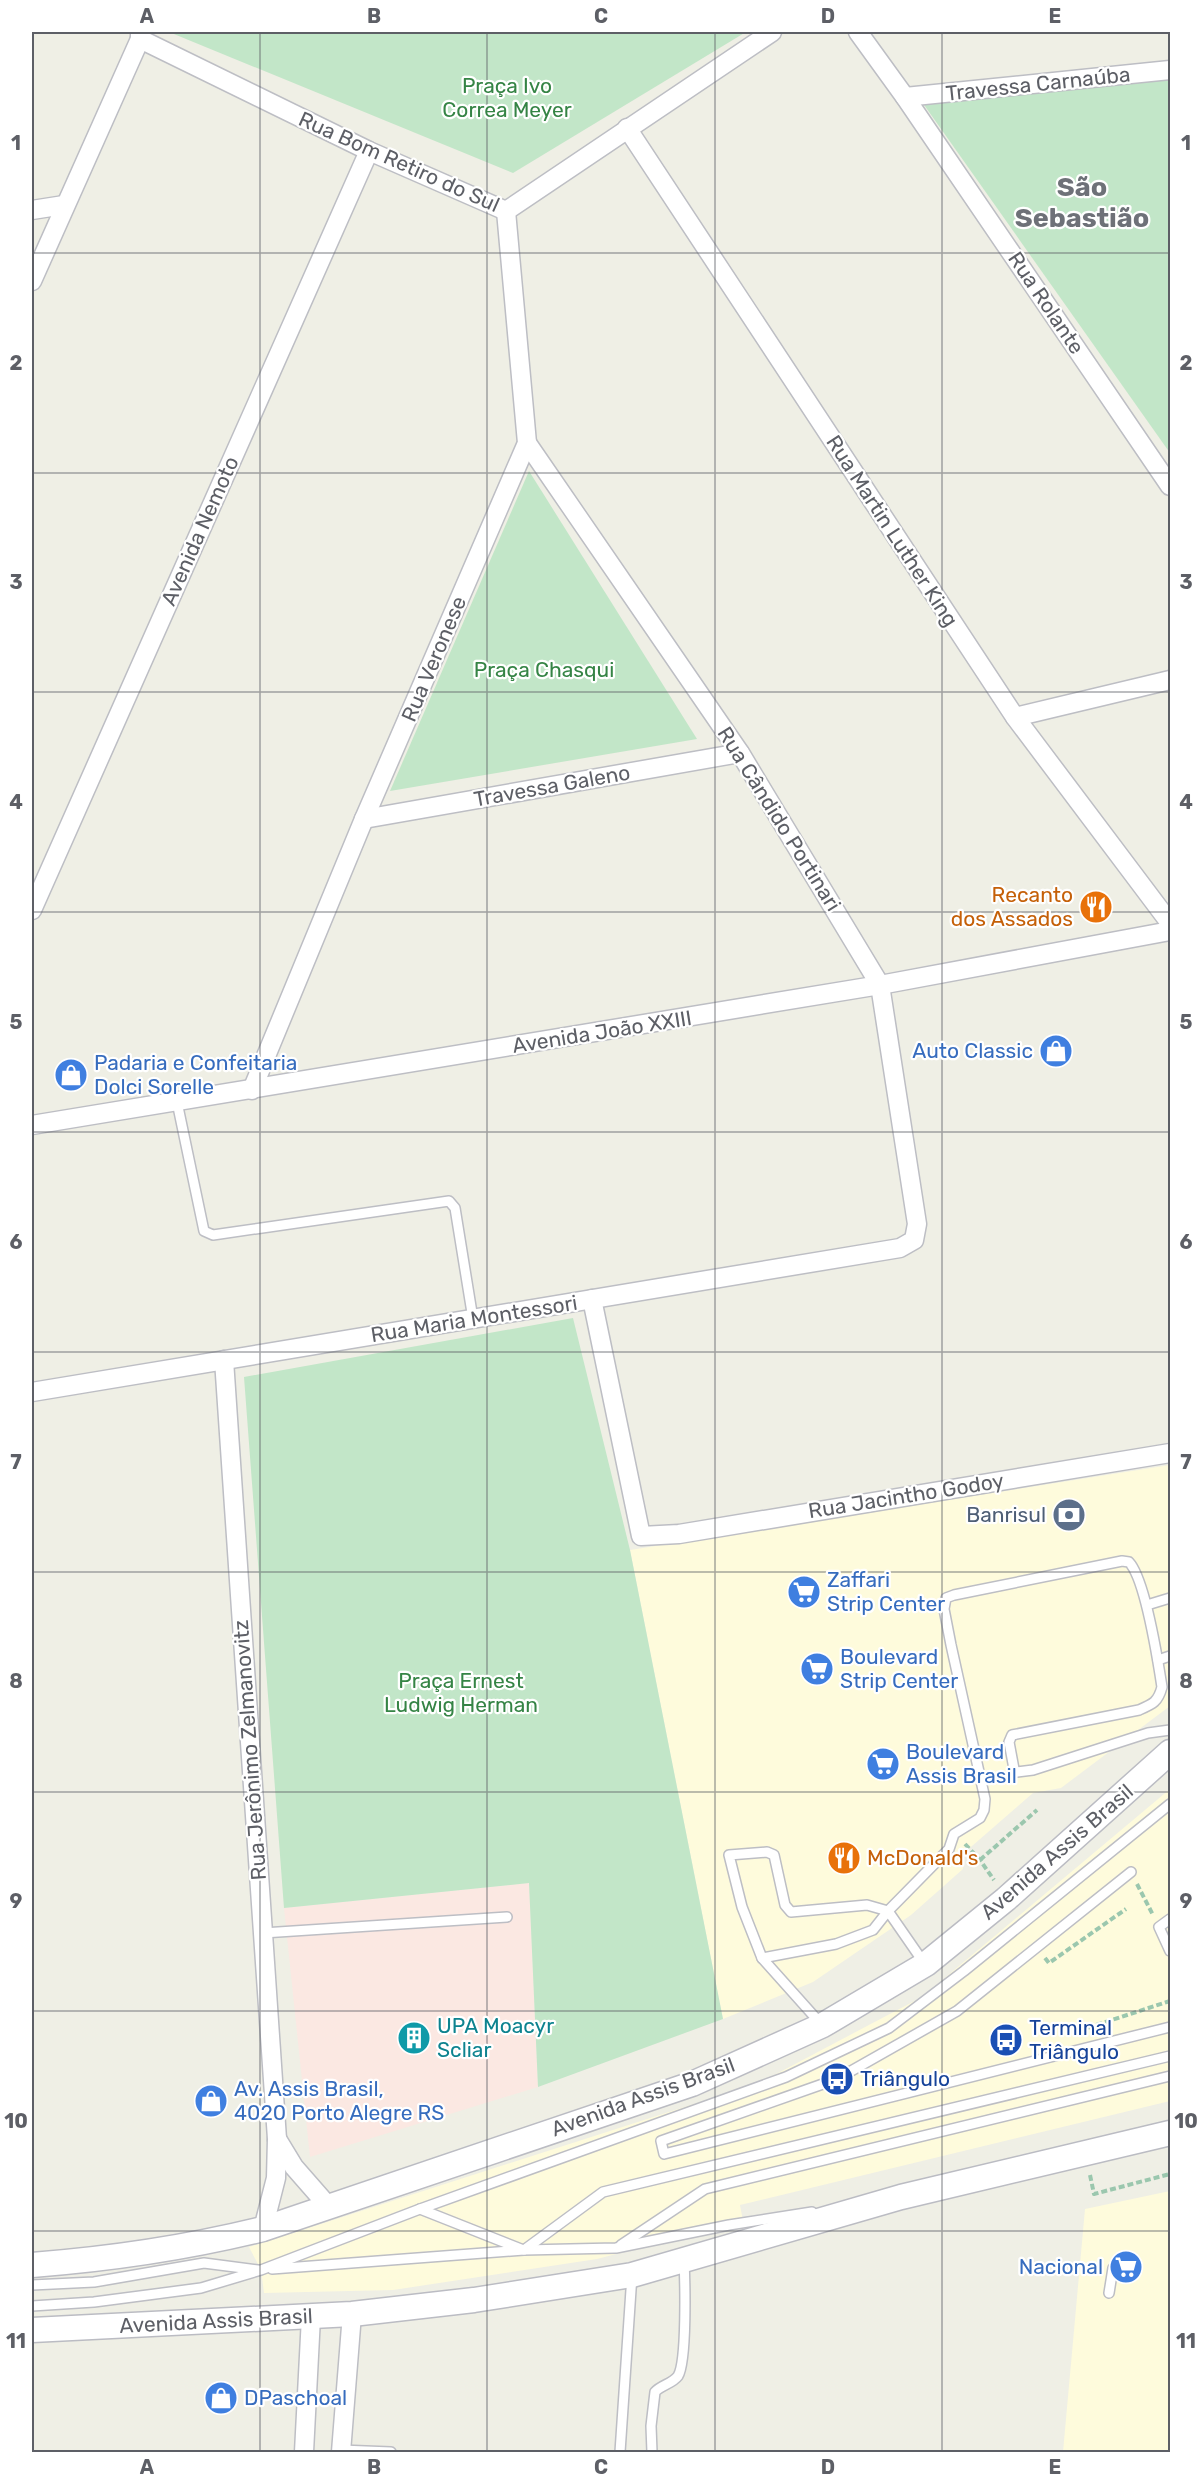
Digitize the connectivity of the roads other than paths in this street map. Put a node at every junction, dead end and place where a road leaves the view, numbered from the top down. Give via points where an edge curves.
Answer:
1 (772, 32) edge
2 (858, 32) edge
3 (140, 35) edge
4 (1170, 70) edge
5 (905, 97) junction
6 (627, 128) junction
7 (369, 152) junction
8 (64, 206) junction
9 (32, 210) edge
10 (506, 211) junction
11 (32, 281) edge
12 (527, 443) junction
13 (1170, 486) edge
14 (1170, 680) edge
15 (1015, 717) junction
16 (740, 753) junction
17 (364, 819) junction
18 (32, 910) edge
19 (1170, 923) edge
20 (1170, 931) edge
21 (880, 985) junction
22 (252, 1090) junction
23 (177, 1102) junction
24 (32, 1125) edge
25 (914, 1240) joint
26 (592, 1299) junction
27 (473, 1319) junction
28 (224, 1360) junction
29 (32, 1392) edge
30 (1170, 1453) edge
31 (1170, 1598) edge
32 (1147, 1605) junction
33 (1170, 1656) edge
34 (1158, 1660) junction
35 (1170, 1730) edge
36 (1170, 1752) edge
37 (1170, 1804) edge
38 (1131, 1872) road end
39 (888, 1911) junction
40 (507, 1917) dead end
41 (1170, 1919) edge
42 (263, 1933) junction
43 (1170, 1951) edge
44 (762, 1958) junction
45 (926, 1964) junction
46 (823, 2025) junction
47 (1170, 2027) edge
48 (1170, 2056) edge
49 (1170, 2076) edge
50 (1170, 2133) edge
51 (277, 2139) junction
52 (901, 2197) junction
53 (329, 2207) junction
54 (420, 2209) junction
55 (263, 2229) junction
56 (616, 2248) junction
57 (524, 2250) junction
58 (684, 2261) junction
59 (32, 2265) edge
60 (1113, 2268) dead end
61 (261, 2270) junction
62 (632, 2276) junction
63 (32, 2284) edge
64 (1109, 2293) dead end
65 (32, 2306) edge
66 (352, 2314) junction
67 (311, 2317) junction
68 (32, 2330) edge
69 (341, 2451) edge
70 (304, 2452) edge
71 (364, 2452) edge
72 (391, 2452) edge
73 (620, 2452) edge
74 (652, 2452) edge

1 - 6 street, Rua Bom Retiro do Sul
2 - 5 street, Rua Rolante
3 - 7 street, Rua Bom Retiro do Sul
3 - 8 street
4 - 5 street, Travessa Carnaúba
5 - 13 street, Rua Rolante
6 - 10 street, Rua Bom Retiro do Sul
6 - 15 street, Rua Martin Luther King
7 - 10 street, Rua Bom Retiro do Sul
7 - 18 street, Avenida Nemoto
8 - 9 street
8 - 11 street
10 - 12 street, Rua Veronese
12 - 16 street, Rua Cândido Portinari
12 - 17 street, Rua Veronese
14 - 15 street
15 - 19 street, Rua Martin Luther King
16 - 17 street, Travessa Galeno
16 - 21 street, Rua Cândido Portinari
17 - 22 street, Rua Veronese
20 - 21 street, Avenida João XXIII
21 - 22 street, Avenida João XXIII
21 - 25 street, Rua Cândido Portinari via 917,1224
22 - 23 street, Avenida João XXIII
23 - 24 street, Avenida João XXIII
23 - 27 lane via 204,1231 213,1235 449,1201 455,1208
25 - 26 street, Rua Maria Montessori via 900,1248
26 - 27 street, Rua Maria Montessori
26 - 30 street, Rua Jacintho Godoy via 641,1536 679,1534
27 - 28 street, Rua Maria Montessori
28 - 29 street, Rua Maria Montessori
28 - 42 street, Rua Jerônimo Zelmanovitz
31 - 32 lane
32 - 34 lane
32 - 39 lane via 1134,1568 1125,1561 946,1598 984,1810 980,1818 954,1833 949,1849
33 - 34 lane
34 - 35 lane via 1162,1687 1153,1704 1011,1735 1014,1769 1033,1770 1148,1733
36 - 45 main road, Avenida Assis Brasil via 1006,1899
37 - 54 lane via 889,2028 786,2077
38 - 47 lane via 957,2011 837,2079 661,2141 664,2154
39 - 44 lane via 873,1930 836,1944
39 - 44 lane via 867,1905 791,1912 785,1905 771,1854 729,1856 742,1907
39 - 45 lane
40 - 42 lane
41 - 43 lane via 1159,1926
42 - 51 street, Rua Jerônimo Zelmanovitz
44 - 46 lane
45 - 46 main road, Avenida Assis Brasil
46 - 53 main road, Avenida Assis Brasil via 692,2084
48 - 57 lane via 603,2192
49 - 56 lane via 705,2189
50 - 52 main road, Avenida Assis Brasil
51 - 53 street, Rua Jerônimo Zelmanovitz via 294,2167
51 - 55 street, Rua Jerônimo Zelmanovitz via 276,2178
52 - 56 lane
52 - 58 main road, Avenida Assis Brasil
53 - 55 main road, Avenida Assis Brasil
54 - 57 lane
54 - 61 lane
55 - 59 main road, Avenida Assis Brasil via 200,2245 100,2260
56 - 57 lane
57 - 61 lane
58 - 62 main road, Avenida Assis Brasil
58 - 74 lane via 680,2372 655,2392
60 - 64 lane
61 - 63 lane via 204,2263 94,2282
61 - 65 lane via 201,2288
62 - 66 main road, Avenida Assis Brasil
62 - 73 lane
66 - 67 main road, Avenida Assis Brasil
66 - 69 street
67 - 68 main road, Avenida Assis Brasil
67 - 70 street
69 - 71 lane
71 - 72 lane

